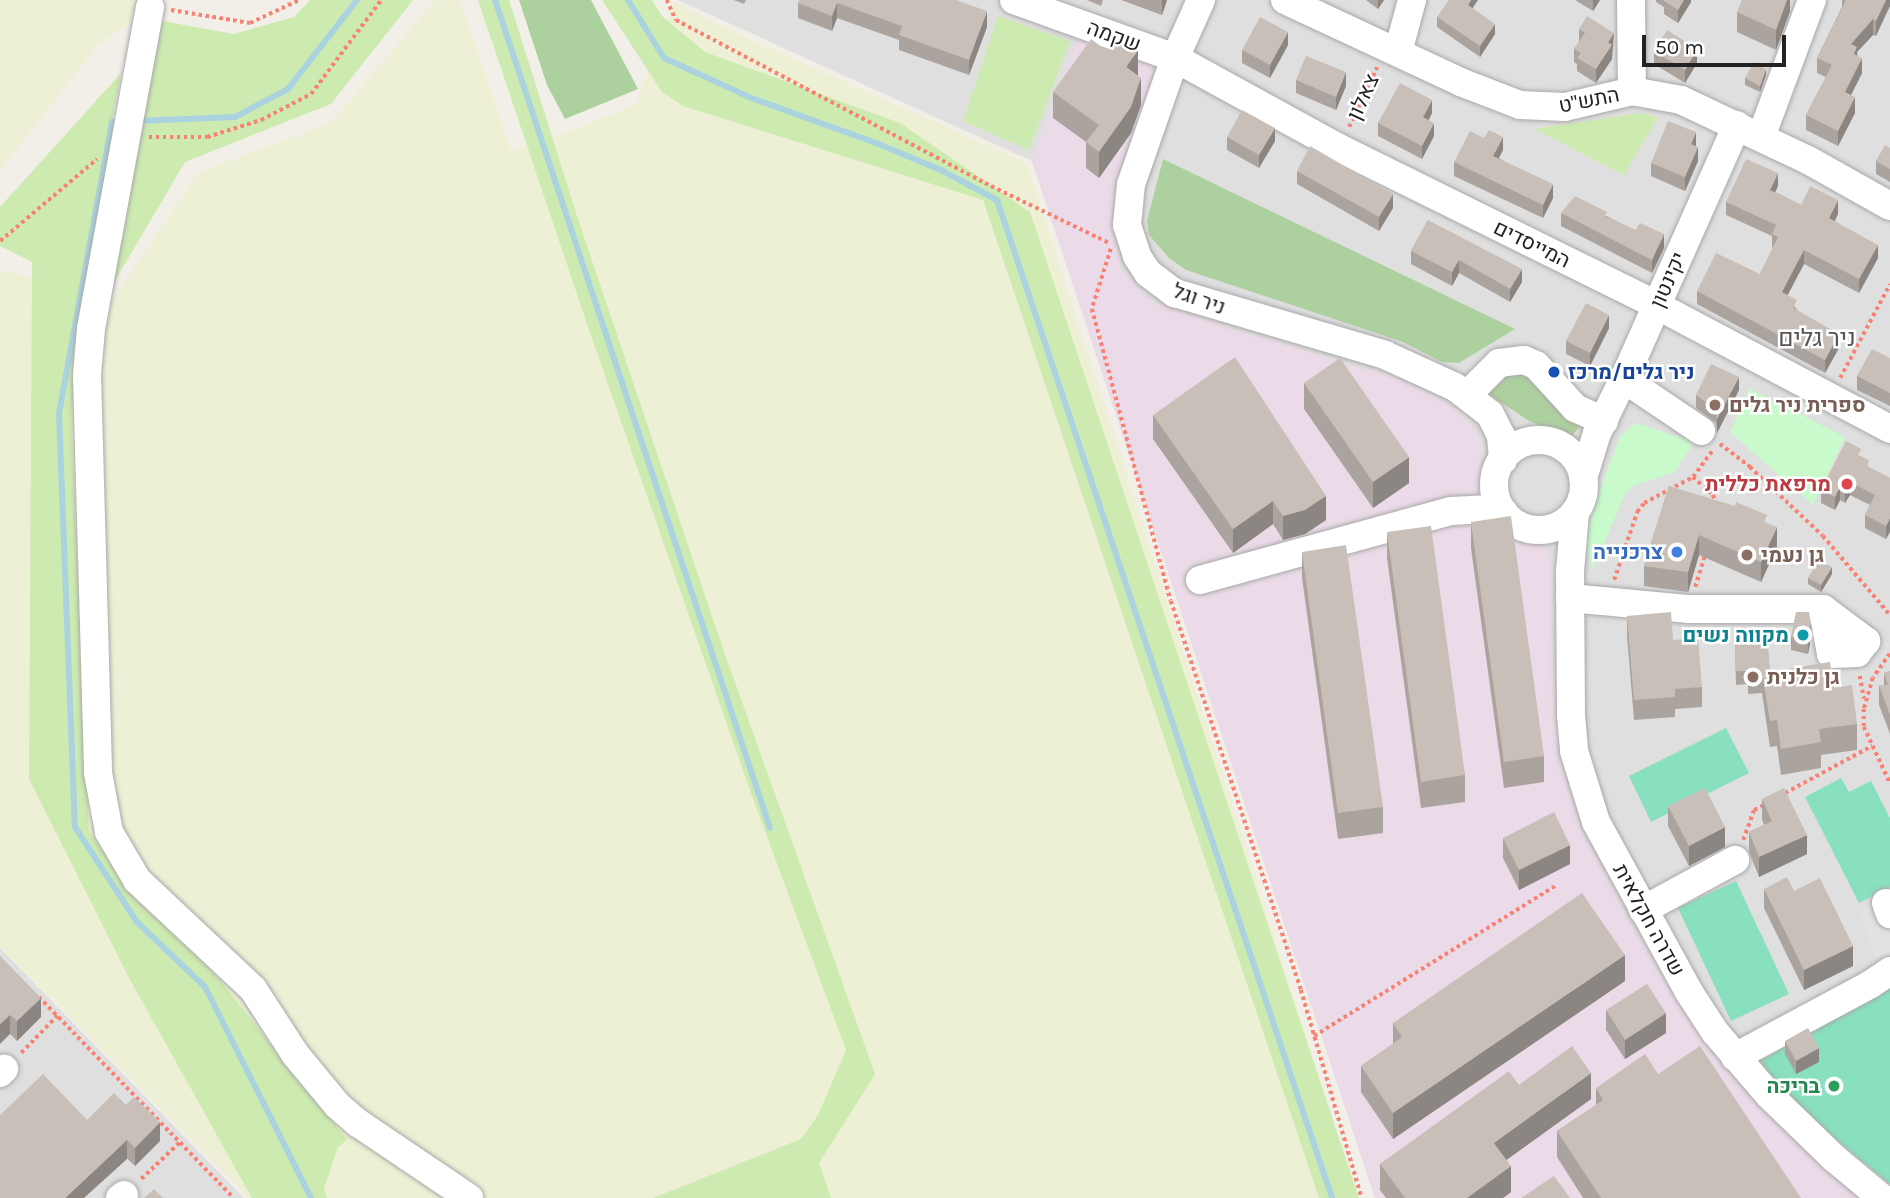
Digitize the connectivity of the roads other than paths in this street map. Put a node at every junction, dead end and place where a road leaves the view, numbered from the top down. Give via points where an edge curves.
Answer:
1 (1014, 0) edge
2 (1201, 0) edge
3 (1285, 0) edge
4 (1412, 0) edge
5 (1632, 0) edge
6 (1812, 0) edge
7 (150, 7) road end
8 (1392, 49) junction
9 (1175, 58) junction
10 (1632, 92) junction
11 (1749, 131) junction
12 (1890, 206) edge
13 (1657, 305) junction
14 (1624, 379) junction
15 (1475, 402) junction
16 (1600, 427) junction
17 (1890, 429) edge
18 (1701, 431) dead end
19 (1549, 444) junction
20 (1499, 470) junction
21 (1583, 478) junction
22 (1451, 512) junction
23 (1504, 512) junction
24 (1575, 512) junction
25 (1536, 530) junction
26 (1200, 580) dead end
27 (1570, 584) junction
28 (1857, 653) road end
29 (1735, 860) road end
30 (1643, 910) junction
31 (1890, 971) edge
32 (1735, 1057) junction
33 (469, 1198) edge
34 (1882, 1198) edge

1 - 9 street, שקמה
2 - 9 street, ניר וגל
3 - 8 street, התש"ט
4 - 8 street, צאלון
5 - 10 street
6 - 11 street, יקינטון
7 - 33 street via 90,329 87,375 98,773 109,832 137,880 253,989 295,1054 337,1105
8 - 10 street, התש"ט via 1520,105 1564,107
9 - 13 street, המייסדים via 1339,148
9 - 15 street, ניר וגל via 1131,184 1128,205 1130,241 1148,273 1175,293 1197,301 1410,364
10 - 11 street, התש"ט via 1681,100
11 - 12 street, התש"ט
11 - 13 street, יקינטון
13 - 14 street, יקינטון
13 - 17 street, המייסדים
14 - 16 street, יקינטון
14 - 18 street
15 - 16 street via 1499,363 1524,360 1536,365 1575,408
15 - 19 street, ניר וגל
15 - 20 street via 1497,424
16 - 19 street via 1584,444
16 - 21 street, יקינטון
19 - 20 street via 1519,445
19 - 21 street via 1573,456
20 - 22 street
20 - 23 street via 1495,495
21 - 24 street via 1582,498
22 - 23 street
22 - 26 street
23 - 25 street via 1522,527
24 - 25 street via 1551,529
24 - 27 street, שדרה חקלאית
25 - 27 street, שדרה חקלאית via 1566,555
27 - 28 street via 1606,602 1689,609 1823,609 1831,654
27 - 30 street, שדרה חקלאית via 1574,751 1596,822
29 - 30 street
30 - 32 street, שדרה חקלאית via 1689,992
31 - 32 street
32 - 34 street, שדרה חקלאית via 1801,1126

